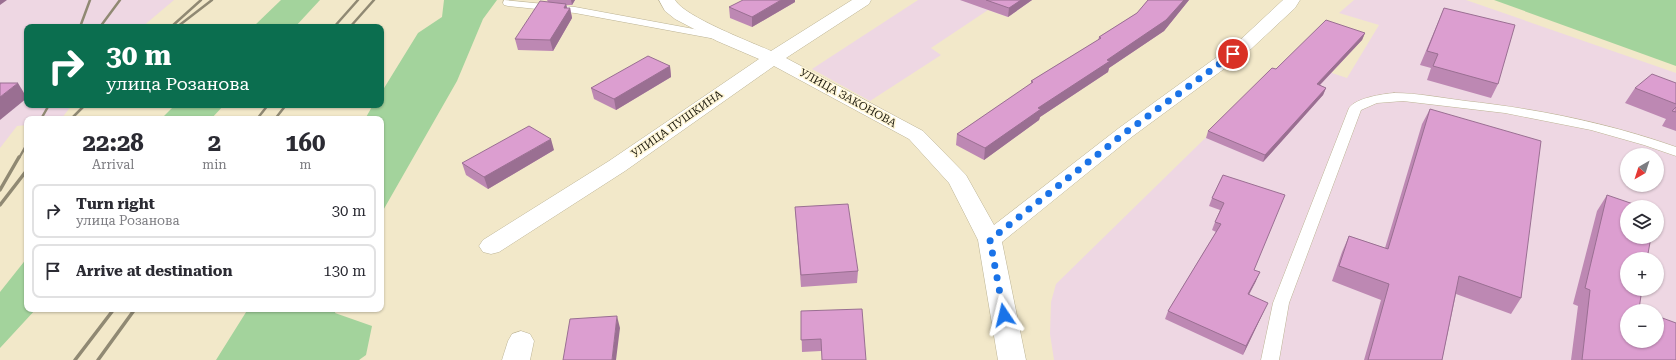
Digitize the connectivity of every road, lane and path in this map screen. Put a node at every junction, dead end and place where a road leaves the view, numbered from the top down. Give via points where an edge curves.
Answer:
1 (509, 0) edge
2 (667, 0) edge
3 (863, 0) edge
4 (1292, 0) edge
5 (723, 37) junction
6 (771, 58) junction
7 (1676, 152) edge
8 (990, 240) junction
9 (491, 246) dead end
10 (1012, 360) edge
11 (1270, 360) edge

1 - 5 lane via 508,2 575,10
2 - 5 street, УЛИЦА ЗАКОНОВА via 681,15
3 - 6 street, УЛИЦА ПУШКИНА
4 - 8 street via 1244,45 1126,132
5 - 6 street, УЛИЦА ЗАКОНОВА
6 - 8 street, УЛИЦА ЗАКОНОВА via 916,135 958,180
6 - 9 street, УЛИЦА ПУШКИНА via 617,166
7 - 11 lane via 1565,121 1460,103 1413,98 1378,98 1355,108 1281,304 1270,349
8 - 10 street, УЛИЦА ЗАКОНОВА

